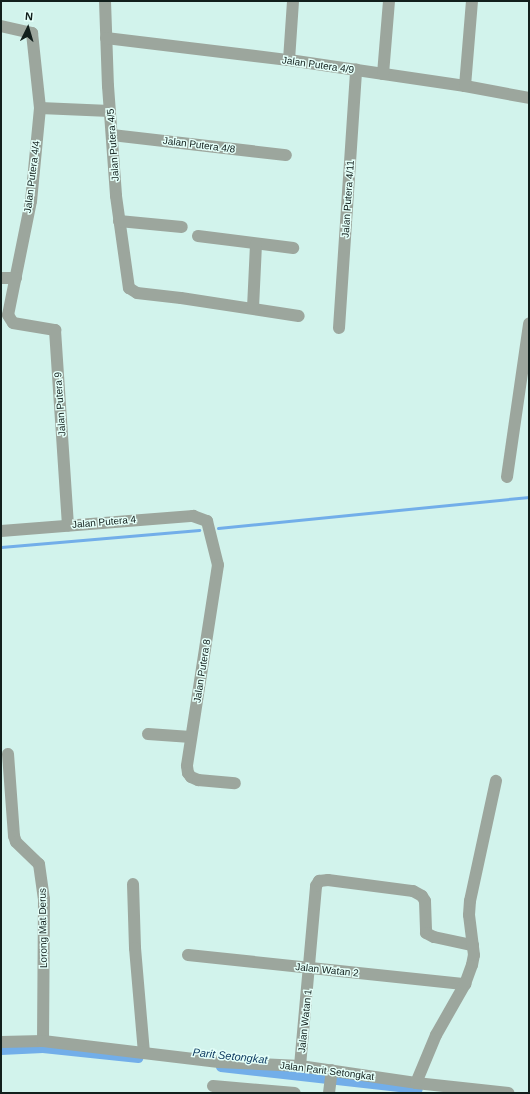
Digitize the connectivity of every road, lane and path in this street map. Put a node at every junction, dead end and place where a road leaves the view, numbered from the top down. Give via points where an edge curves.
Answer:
1 (105, 1) edge
2 (293, 1) edge
3 (389, 1) edge
4 (472, 1) edge
5 (1, 26) edge
6 (106, 38) junction
7 (289, 60) junction
8 (356, 70) junction
9 (383, 74) junction
10 (465, 86) junction
11 (529, 98) edge
12 (40, 108) junction
13 (110, 111) junction
14 (112, 135) junction
15 (286, 155) dead end
16 (119, 221) junction
17 (182, 226) dead end
18 (198, 236) dead end
19 (256, 244) junction
20 (293, 248) dead end
21 (1, 278) edge
22 (16, 278) junction
23 (252, 308) junction
24 (299, 316) dead end
25 (10, 320) joint
26 (529, 324) edge
27 (339, 328) dead end
28 (507, 477) dead end
29 (207, 521) joint
30 (68, 526) junction
31 (1, 531) edge
32 (148, 734) dead end
33 (191, 737) junction
34 (8, 754) dead end
35 (496, 780) dead end
36 (235, 783) dead end
37 (133, 884) dead end
38 (473, 944) junction
39 (188, 955) dead end
40 (310, 968) junction
41 (465, 984) junction
42 (43, 1041) junction
43 (1, 1042) edge
44 (144, 1052) junction
45 (300, 1066) junction
46 (330, 1081) edge
47 (416, 1083) junction
48 (213, 1086) dead end
49 (295, 1093) edge
50 (508, 1093) edge

1 - 6 street, Jalan Putera 4/5
2 - 7 street
3 - 9 street
4 - 10 street
5 - 12 street, Jalan Putera 4/4 via 32,33
6 - 7 street, Jalan Putera 4/9
6 - 13 street, Jalan Putera 4/5
7 - 8 street, Jalan Putera 4/9
8 - 9 street, Jalan Putera 4/9
8 - 27 street, Jalan Putera 4/11
9 - 10 street, Jalan Putera 4/9
10 - 11 street, Jalan Putera 4/9
12 - 13 street
12 - 22 street, Jalan Putera 4/4 via 31,201
13 - 14 street, Jalan Putera 4/5
14 - 15 street, Jalan Putera 4/8
14 - 16 street, Jalan Putera 4/5
16 - 17 street
16 - 23 street, Jalan Putera 4/5 via 129,288 137,293
18 - 19 street
19 - 20 street
19 - 23 street
21 - 22 street
22 - 25 street, Jalan Putera 4/4 via 8,313
23 - 24 street
25 - 30 street, Jalan Putera 9 via 13,323 55,330
26 - 28 street
29 - 30 street, Jalan Putera 4 via 193,516
29 - 33 street, Jalan Putera 8 via 218,565
30 - 31 street, Jalan Putera 4
32 - 33 street
33 - 36 street, Jalan Putera 8 via 188,773 198,780
34 - 42 street, Lorong Mat Derus via 14,836 16,842 38,864 44,899
35 - 38 street via 470,901
37 - 44 street via 135,948
38 - 40 street, Jalan Watan 1 via 434,937 426,933 425,901 413,891 319,881 316,886
38 - 41 street via 472,965
39 - 40 street, Jalan Watan 2
40 - 41 street, Jalan Watan 2
40 - 45 street, Jalan Watan 1
41 - 47 street via 436,1035
42 - 43 street, Jalan Parit Setongkat
42 - 44 street, Jalan Parit Setongkat
44 - 45 street, Jalan Parit Setongkat via 219,1062
45 - 46 street, Jalan Parit Setongkat
46 - 47 street, Jalan Parit Setongkat
47 - 50 street, Jalan Parit Setongkat
48 - 49 street

